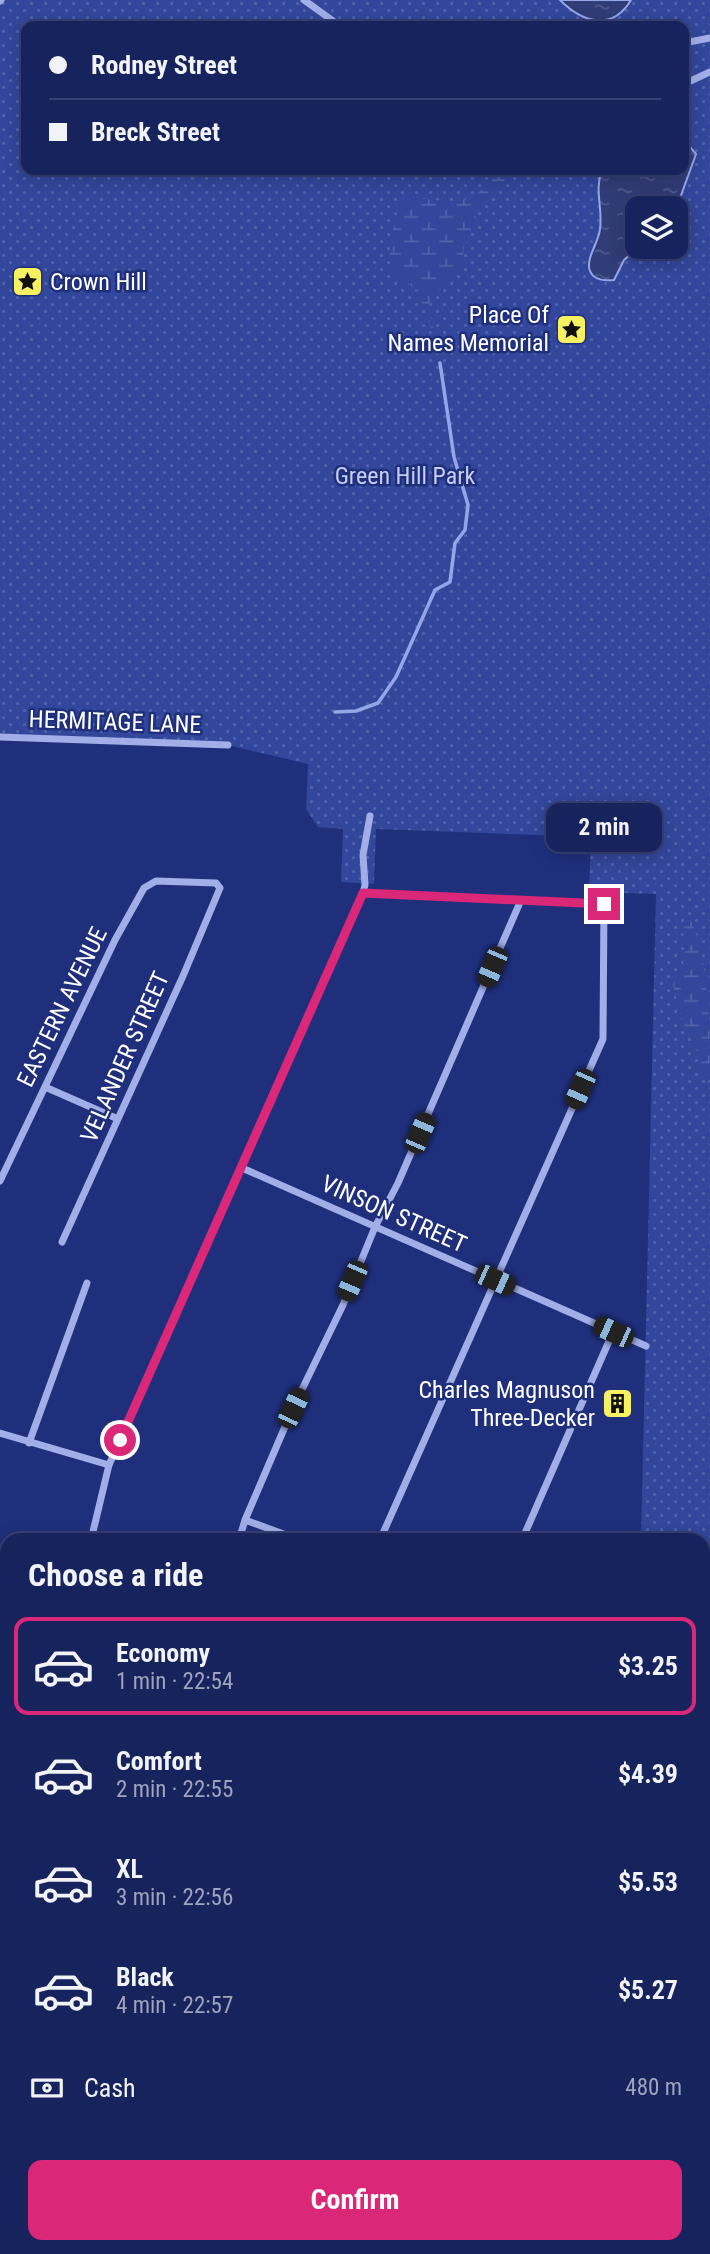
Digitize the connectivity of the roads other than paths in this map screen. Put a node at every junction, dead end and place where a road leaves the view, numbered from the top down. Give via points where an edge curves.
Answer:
1 (304, 0) edge
2 (333, 21) edge
3 (710, 38) edge
4 (689, 42) edge
5 (710, 72) edge
6 (689, 82) edge
7 (0, 737) edge
8 (228, 745) dead end
9 (370, 816) dead end
10 (220, 887) joint
11 (363, 893) junction
12 (521, 900) junction
13 (44, 1087) junction
14 (118, 1119) junction
15 (243, 1168) junction
16 (0, 1181) edge
17 (375, 1227) junction
18 (62, 1241) dead end
19 (495, 1280) junction
20 (87, 1283) dead end
21 (613, 1332) junction
22 (646, 1346) dead end
23 (0, 1433) edge
24 (29, 1443) junction
25 (109, 1465) junction
26 (245, 1520) junction
27 (92, 1533) edge
28 (241, 1533) edge
29 (281, 1533) edge
30 (383, 1533) edge
31 (525, 1533) edge

1 - 2 street
3 - 4 street
5 - 6 street
7 - 8 street, HERMITAGE LANE
9 - 11 street via 363,849
10 - 13 street, EASTERN AVENUE via 216,883 156,881 144,888
10 - 14 street, VELANDER STREET
11 - 12 street
11 - 15 street
12 - 17 street
12 - 19 street via 604,904 603,1039
13 - 14 street
13 - 16 street, EASTERN AVENUE
14 - 18 street, VELANDER STREET
15 - 17 street, VINSON STREET
15 - 25 street
17 - 19 street, VINSON STREET
17 - 26 street
19 - 21 street, VINSON STREET
19 - 30 street
20 - 24 street
21 - 22 street, VINSON STREET
21 - 31 street
23 - 24 street
24 - 25 street
25 - 27 street
26 - 28 street
26 - 29 street

